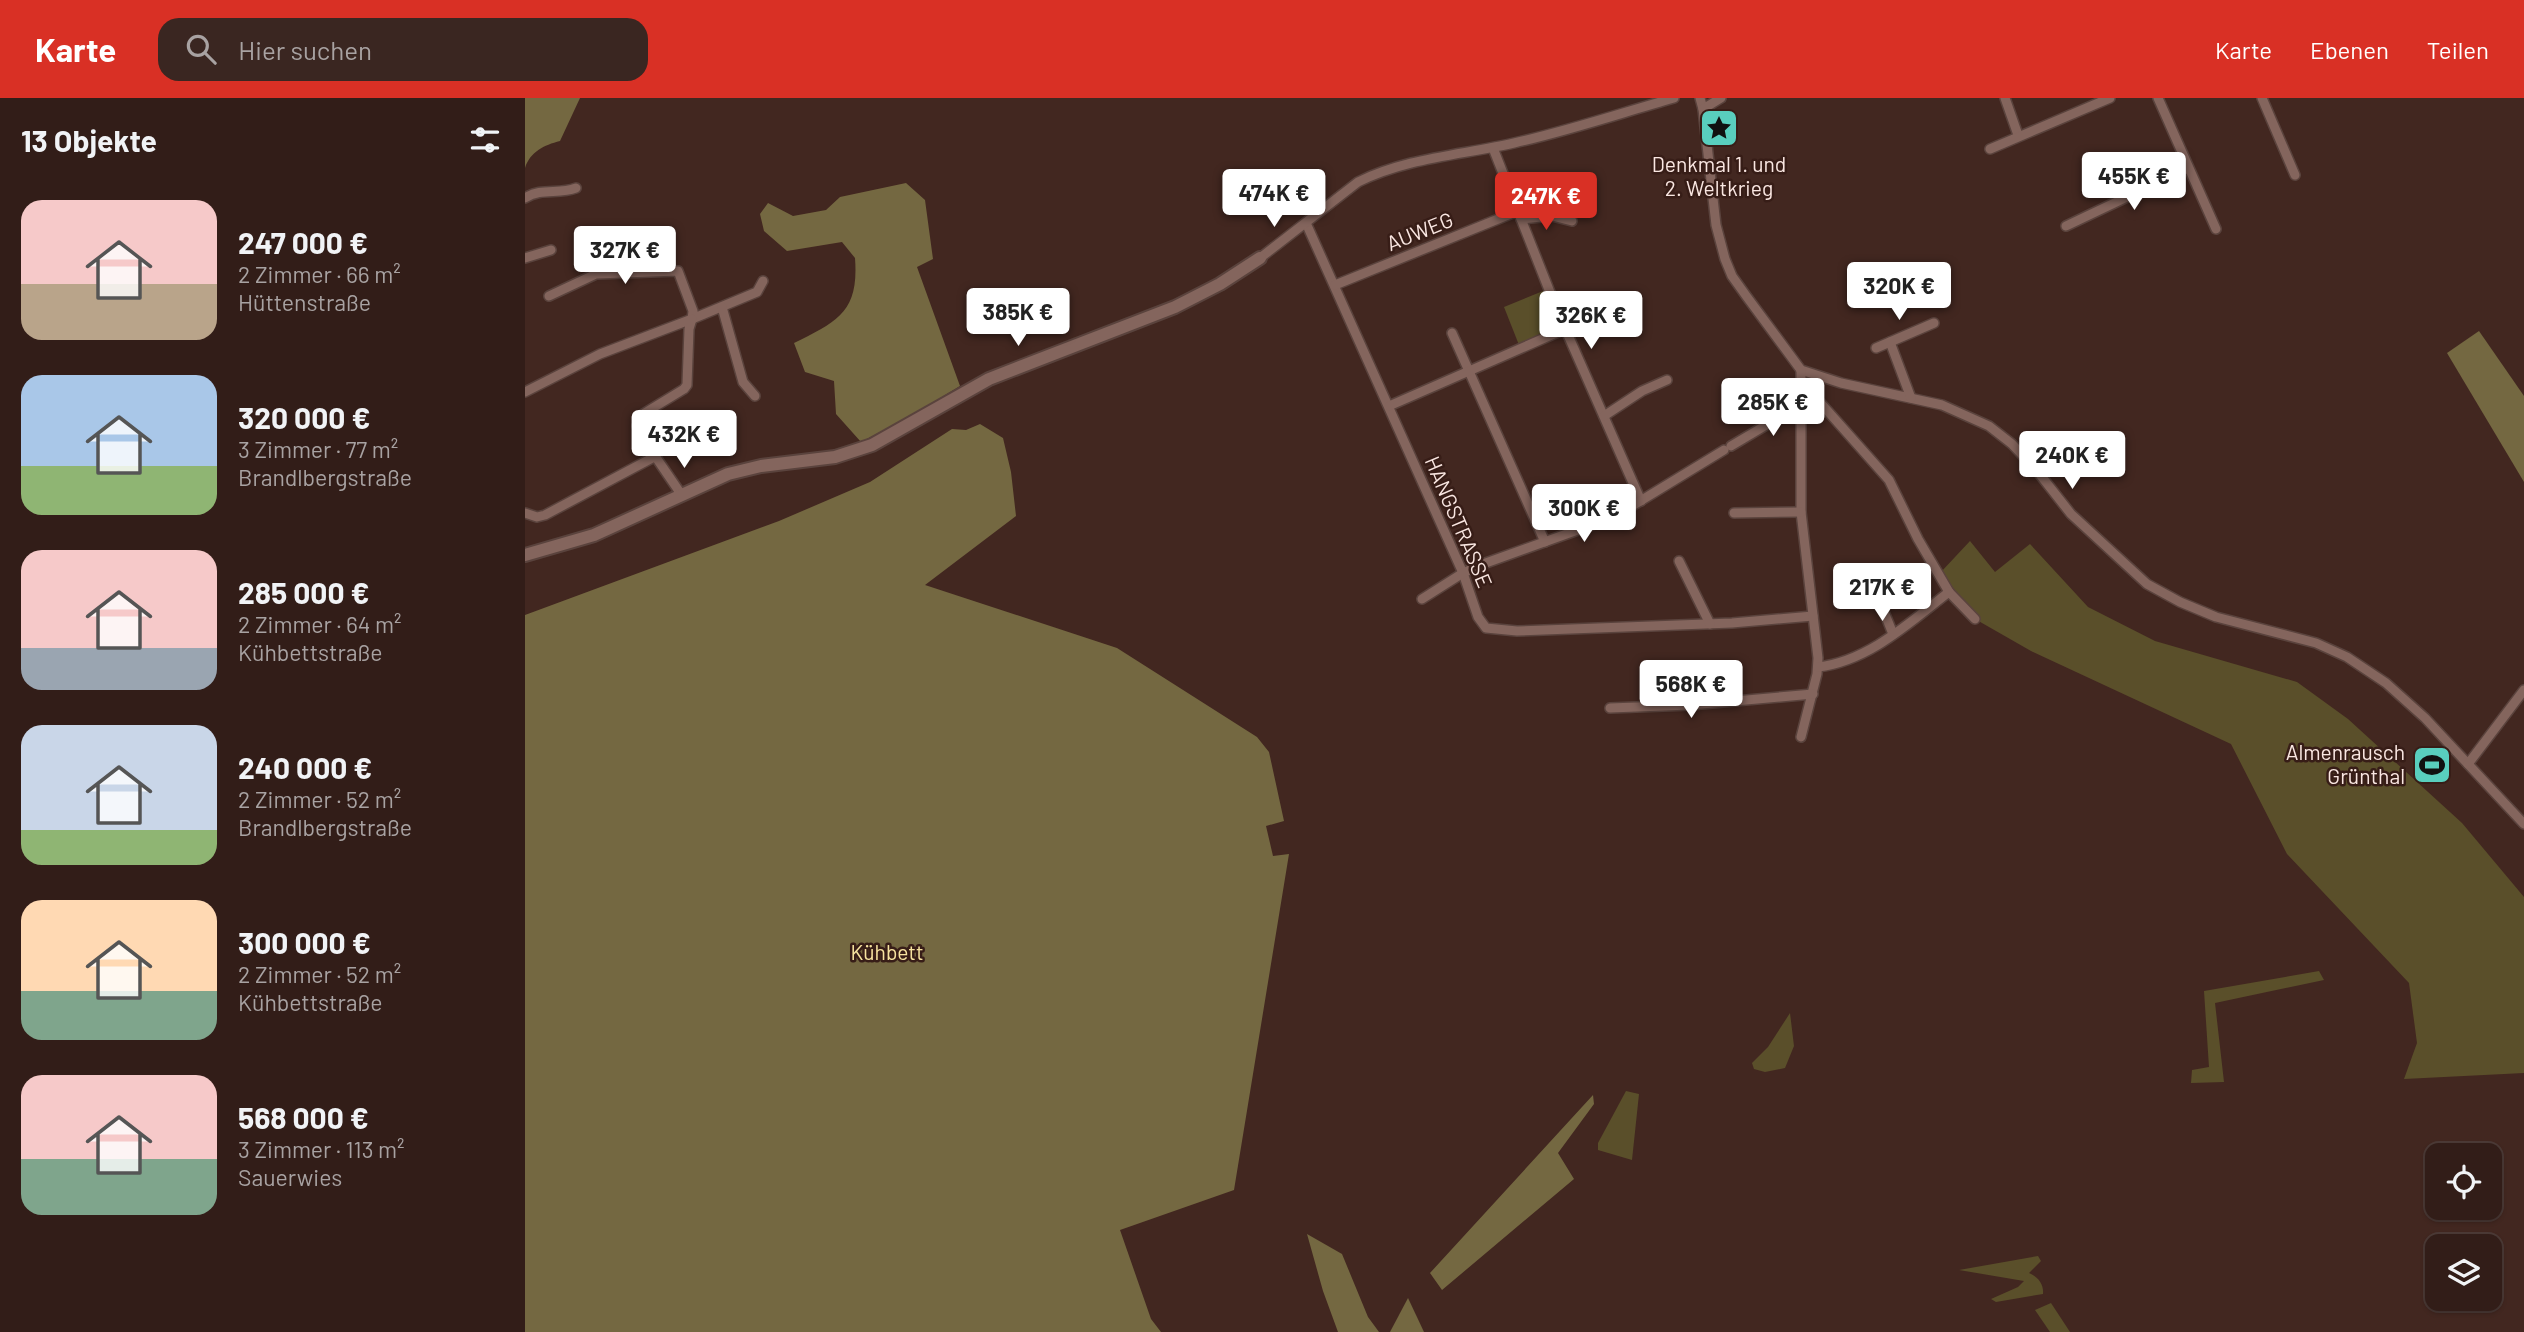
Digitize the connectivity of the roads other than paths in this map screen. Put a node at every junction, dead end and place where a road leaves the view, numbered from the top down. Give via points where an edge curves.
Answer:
1 (1674, 98) edge
2 (1700, 98) edge
3 (1721, 98) edge
4 (2005, 98) edge
5 (2111, 98) edge
6 (2158, 98) edge
7 (2262, 98) edge
8 (1703, 109) junction
9 (2018, 135) junction
10 (1493, 148) junction
11 (1990, 149) dead end
12 (2188, 168) junction
13 (2295, 175) dead end
14 (576, 188) dead end
15 (525, 198) edge
16 (1519, 215) junction
17 (1572, 220) dead end
18 (1306, 223) junction
19 (2066, 226) dead end
20 (2217, 229) dead end
21 (551, 250) dead end
22 (525, 258) edge
23 (1260, 258) joint
24 (762, 281) dead end
25 (1335, 285) junction
26 (549, 296) dead end
27 (1620, 305) dead end
28 (722, 307) junction
29 (692, 319) junction
30 (1934, 323) dead end
31 (1565, 328) junction
32 (1452, 333) dead end
33 (1890, 342) junction
34 (1876, 348) dead end
35 (1468, 370) junction
36 (1801, 370) junction
37 (1667, 380) dead end
38 (1801, 380) junction
39 (525, 392) edge
40 (755, 396) dead end
41 (1911, 398) junction
42 (1800, 405) junction
43 (1389, 406) junction
44 (1604, 416) junction
45 (656, 456) junction
46 (681, 494) junction
47 (1641, 501) junction
48 (1801, 512) junction
49 (525, 513) edge
50 (1734, 513) dead end
51 (1545, 542) junction
52 (525, 555) edge
53 (1679, 561) dead end
54 (1463, 573) junction
55 (1876, 592) dead end
56 (1949, 592) junction
57 (1422, 599) dead end
58 (1813, 616) junction
59 (1975, 619) dead end
60 (1710, 624) junction
61 (1893, 634) junction
62 (1818, 667) junction
63 (2524, 690) edge
64 (1813, 694) junction
65 (1611, 708) dead end
66 (1801, 737) dead end
67 (2468, 764) junction
68 (2524, 824) edge

1 - 10 street
2 - 8 street
3 - 8 street
4 - 9 street
5 - 9 street
6 - 12 street
7 - 13 street
8 - 36 street via 1716,225 1725,259 1732,276
9 - 11 street
10 - 16 street
10 - 18 street via 1408,163 1375,174
12 - 19 street
12 - 20 street
14 - 15 street via 541,191
16 - 17 street, AUWEG
16 - 25 street, AUWEG
16 - 31 street
18 - 23 street
18 - 25 street, HANGSTRASSE
21 - 22 street
23 - 46 street via 1165,311 997,375 872,445 835,457 744,470
24 - 28 street via 757,292
25 - 43 street, HANGSTRASSE
26 - 29 street via 596,274 678,271
27 - 31 street
28 - 29 street
28 - 40 street via 743,383
29 - 39 street via 600,354
29 - 45 street via 687,385 638,422
30 - 33 street
31 - 35 street
31 - 44 street
32 - 35 street
33 - 34 street
33 - 41 street
35 - 43 street
35 - 51 street
36 - 38 street
36 - 41 street
37 - 44 street
38 - 42 street
38 - 56 street via 1889,480
41 - 67 street via 1942,405 1997,432 2038,472 2071,514 2147,584 2216,617 2316,643 2347,657 2386,683
42 - 47 street
42 - 48 street
43 - 54 street, HANGSTRASSE
44 - 47 street
45 - 46 street
45 - 49 street via 545,515
46 - 52 street via 594,535
47 - 51 street via 1614,517
48 - 50 street
48 - 58 street
51 - 54 street
53 - 60 street
54 - 57 street
54 - 60 street, HANGSTRASSE via 1486,628 1517,631
55 - 61 street
56 - 59 street
56 - 61 street
58 - 60 street, HANGSTRASSE
58 - 62 street
61 - 62 street via 1853,658
62 - 64 street
63 - 67 street
64 - 65 street
64 - 66 street
67 - 68 street

